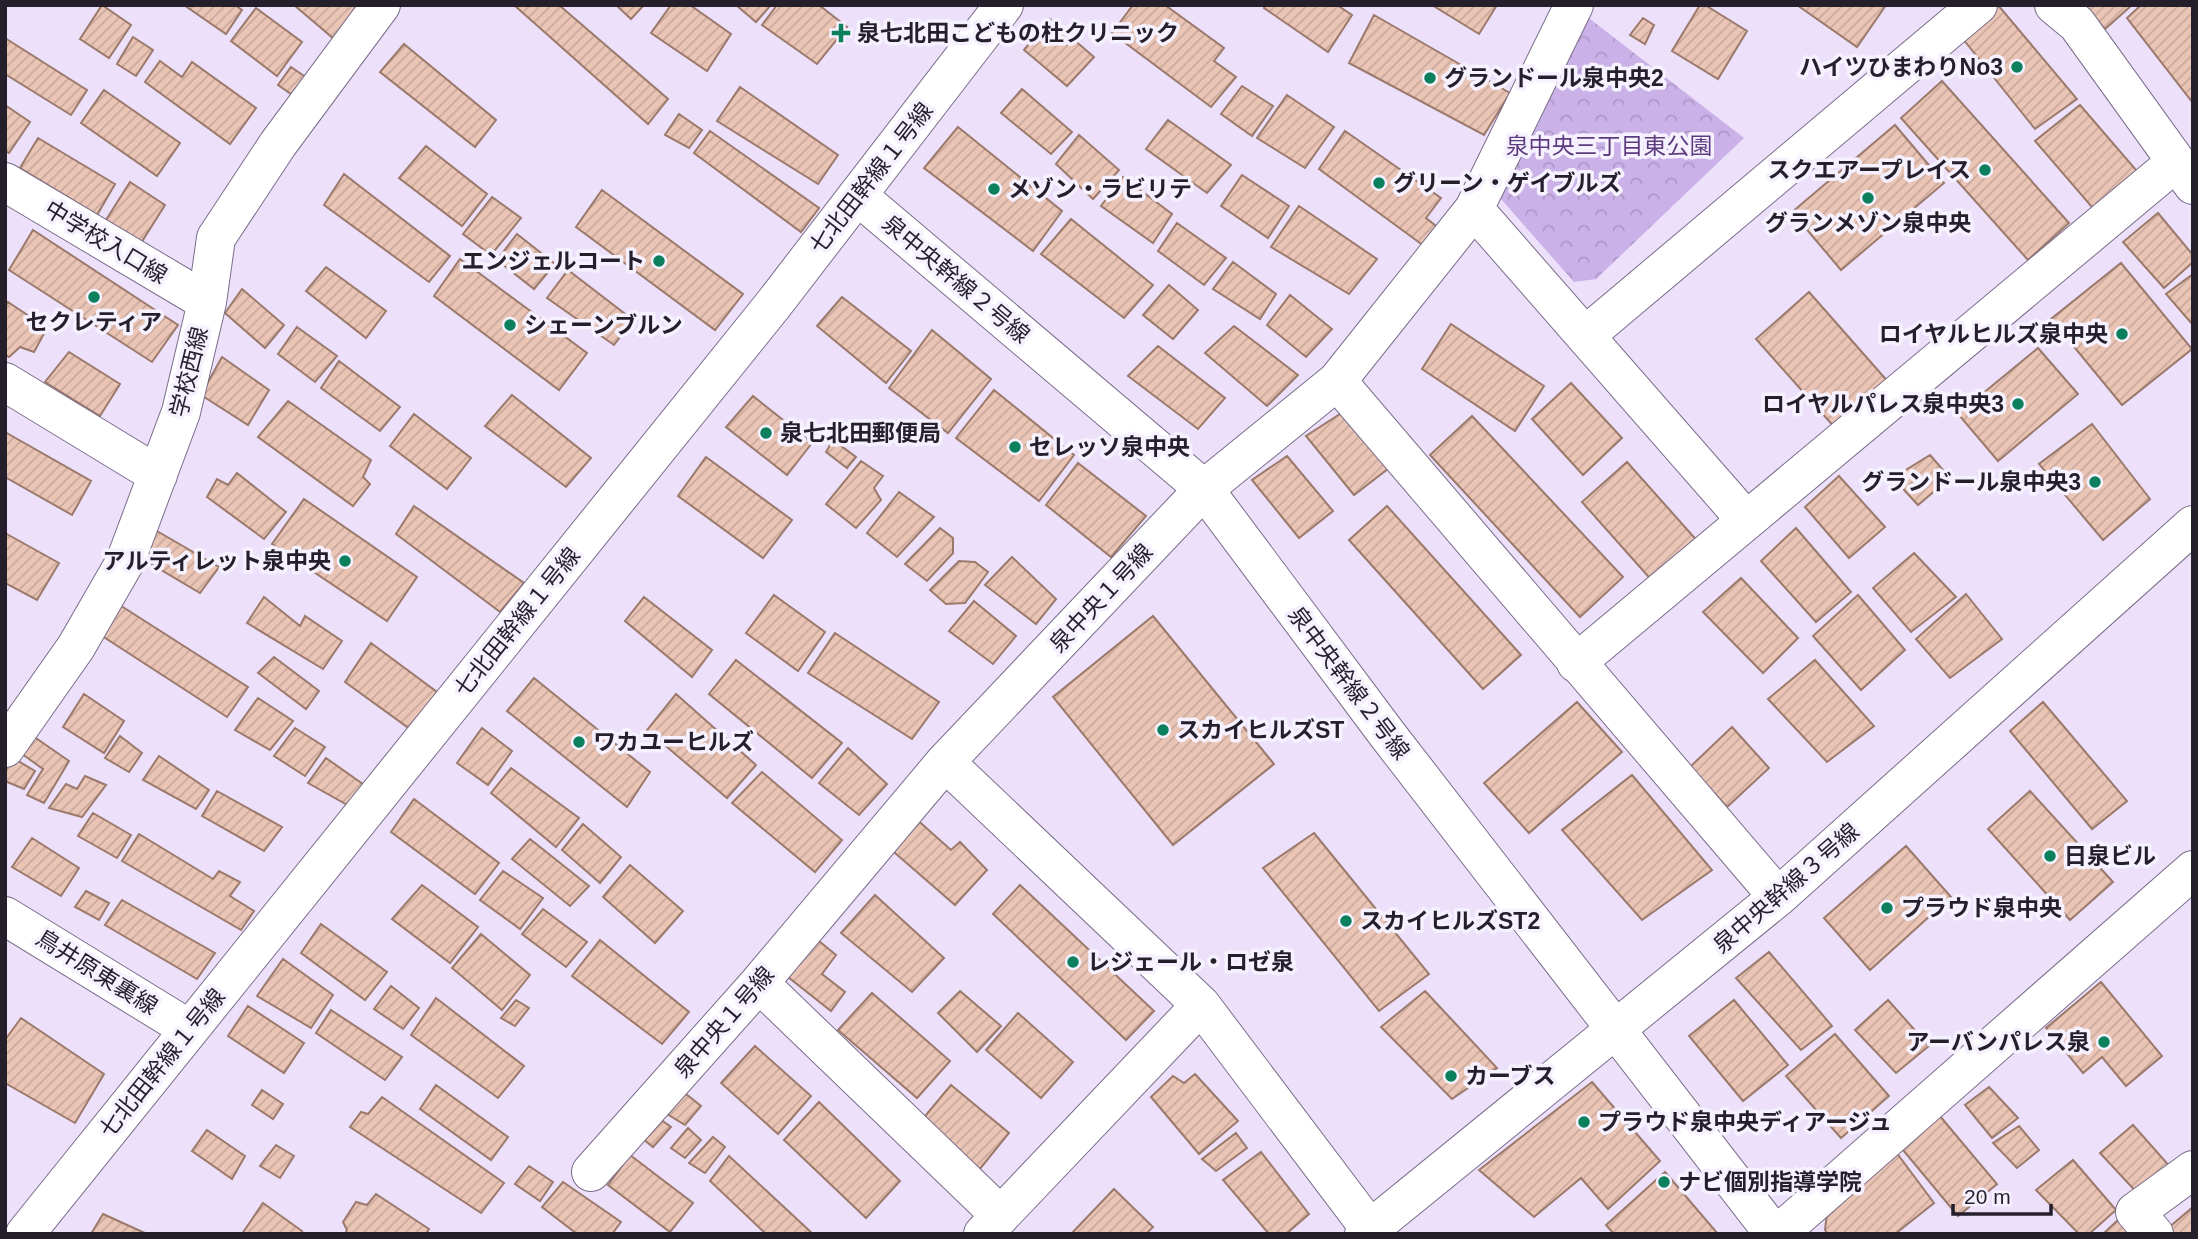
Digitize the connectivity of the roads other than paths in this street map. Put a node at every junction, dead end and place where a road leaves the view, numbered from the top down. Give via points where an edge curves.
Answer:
1 (381, 5) edge
2 (1004, 5) edge
3 (1574, 5) edge
4 (1978, 5) edge
5 (2054, 5) edge
6 (2184, 174) edge
7 (5, 182) edge
8 (858, 196) junction
9 (1474, 209) junction
10 (207, 302) junction
11 (1586, 335) junction
12 (1337, 381) junction
13 (5, 382) edge
14 (158, 475) junction
15 (1204, 489) junction
16 (1746, 520) junction
17 (2188, 540) edge
18 (1576, 663) junction
19 (5, 748) edge
20 (945, 762) junction
21 (2191, 876) edge
22 (1778, 897) junction
23 (5, 916) edge
24 (759, 984) junction
25 (1201, 1005) junction
26 (189, 1028) junction
27 (1617, 1031) junction
28 (2193, 1170) edge
29 (591, 1172) dead end
30 (991, 1224) edge
31 (1367, 1231) edge
32 (25, 1234) edge
33 (1776, 1234) edge
34 (2154, 1234) edge

1 - 10 street, 学校西線 via 278,144 216,238
2 - 8 street, 七北田幹線１号線
3 - 9 street, 泉中央１号線
4 - 11 street
5 - 6 street via 2077,24
6 - 16 street
7 - 10 street, 中学校入口線
8 - 15 street, 泉中央幹線２号線
8 - 26 street, 七北田幹線１号線
9 - 11 street
9 - 12 street, 泉中央１号線
10 - 14 street, 学校西線 via 181,412
11 - 16 street
12 - 15 street, 泉中央１号線
12 - 18 street
13 - 14 street
14 - 19 street, 学校西線 via 118,574 76,647
15 - 20 street, 泉中央１号線
15 - 27 street, 泉中央幹線２号線
16 - 18 street
17 - 22 street, 泉中央幹線３号線
18 - 22 street
20 - 24 street, 泉中央１号線
20 - 25 street
21 - 33 street
22 - 27 street, 泉中央幹線３号線
23 - 26 street, 鳥井原東裏線
24 - 29 street, 泉中央１号線
24 - 30 street
25 - 30 street
25 - 31 street
26 - 32 street, 七北田幹線１号線
27 - 31 street, 泉中央幹線３号線
27 - 33 street, 泉中央幹線２号線
28 - 34 street via 2135,1212

